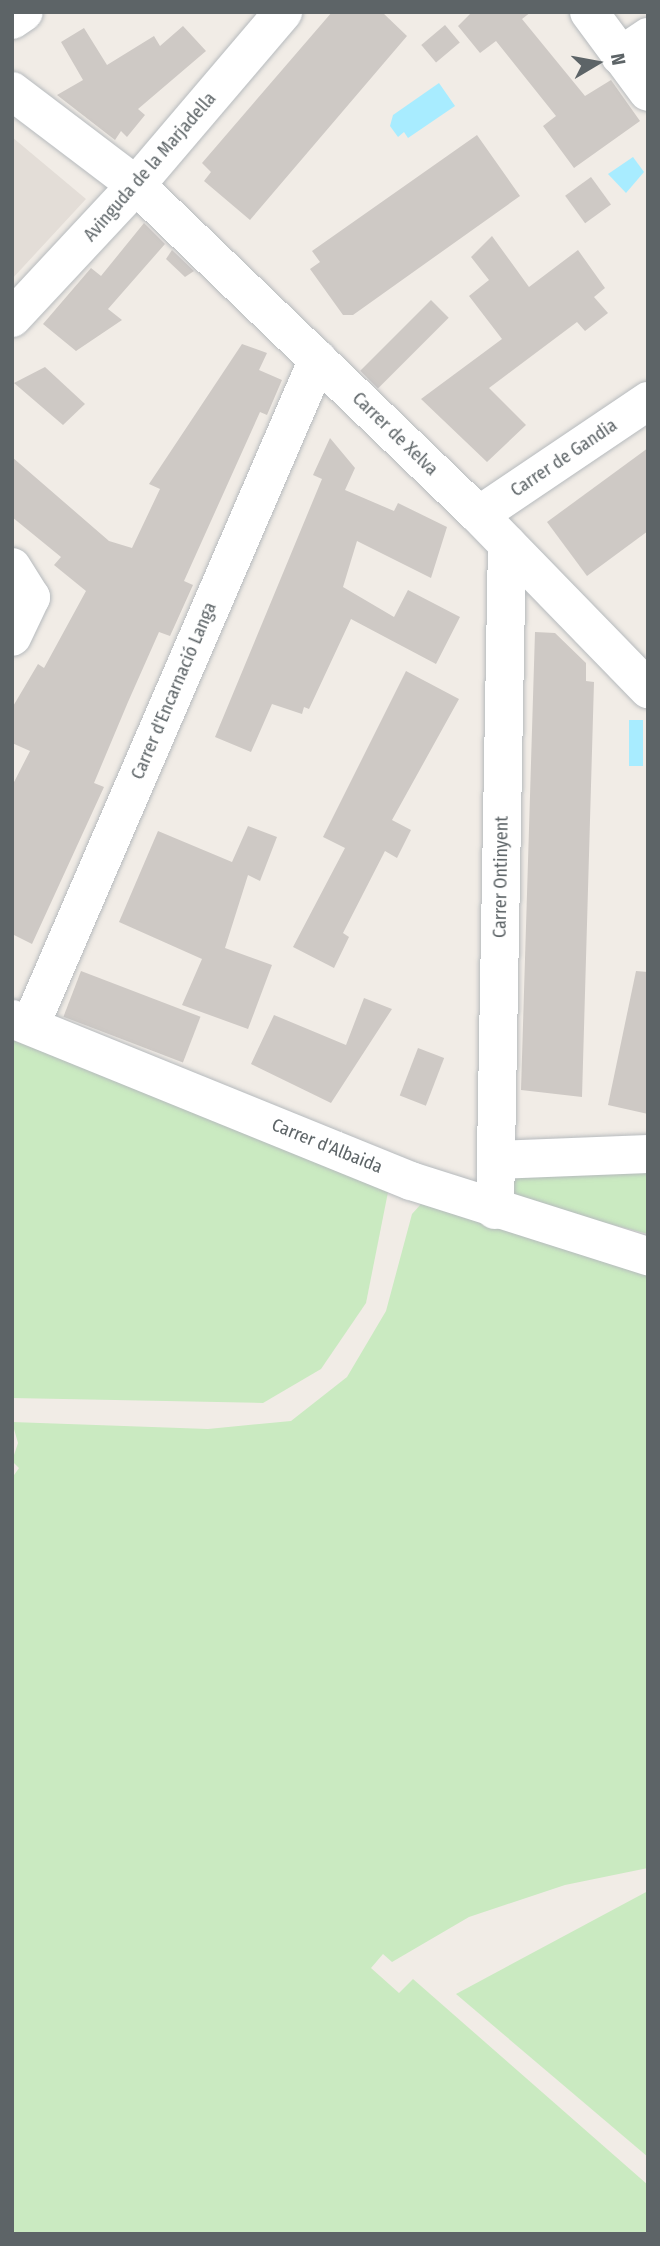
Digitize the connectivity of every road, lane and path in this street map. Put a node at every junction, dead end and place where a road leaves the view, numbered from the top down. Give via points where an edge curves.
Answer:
1 (24, 12) edge
2 (283, 12) edge
3 (589, 12) edge
4 (12, 20) edge
5 (634, 47) edge
6 (12, 91) edge
7 (648, 92) edge
8 (136, 185) junction
9 (12, 317) edge
10 (318, 359) junction
11 (648, 401) edge
12 (479, 515) junction
13 (507, 544) junction
14 (12, 567) edge
15 (12, 637) edge
16 (648, 689) edge
17 (21, 1021) edge
18 (648, 1154) edge
19 (496, 1160) junction
20 (495, 1210) junction
21 (648, 1256) edge

1 - 4 street
2 - 8 street, Avinguda de la Marjadella
3 - 5 street
5 - 7 street
6 - 8 street, Carrer de Xelva
8 - 9 street, Avinguda de la Marjadella
8 - 10 street, Carrer de Xelva
10 - 12 street, Carrer de Xelva
10 - 17 street, Carrer d'Encarnació Langa
11 - 12 street, Carrer de Gandia
12 - 13 street, Carrer de Xelva
13 - 16 street, Carrer de Xelva
13 - 19 street, Carrer Ontinyent
14 - 15 street via 31,597
17 - 20 street, Carrer d'Albaida
18 - 19 street
19 - 20 street, Carrer Ontinyent
20 - 21 street, Carrer d'Albaida

